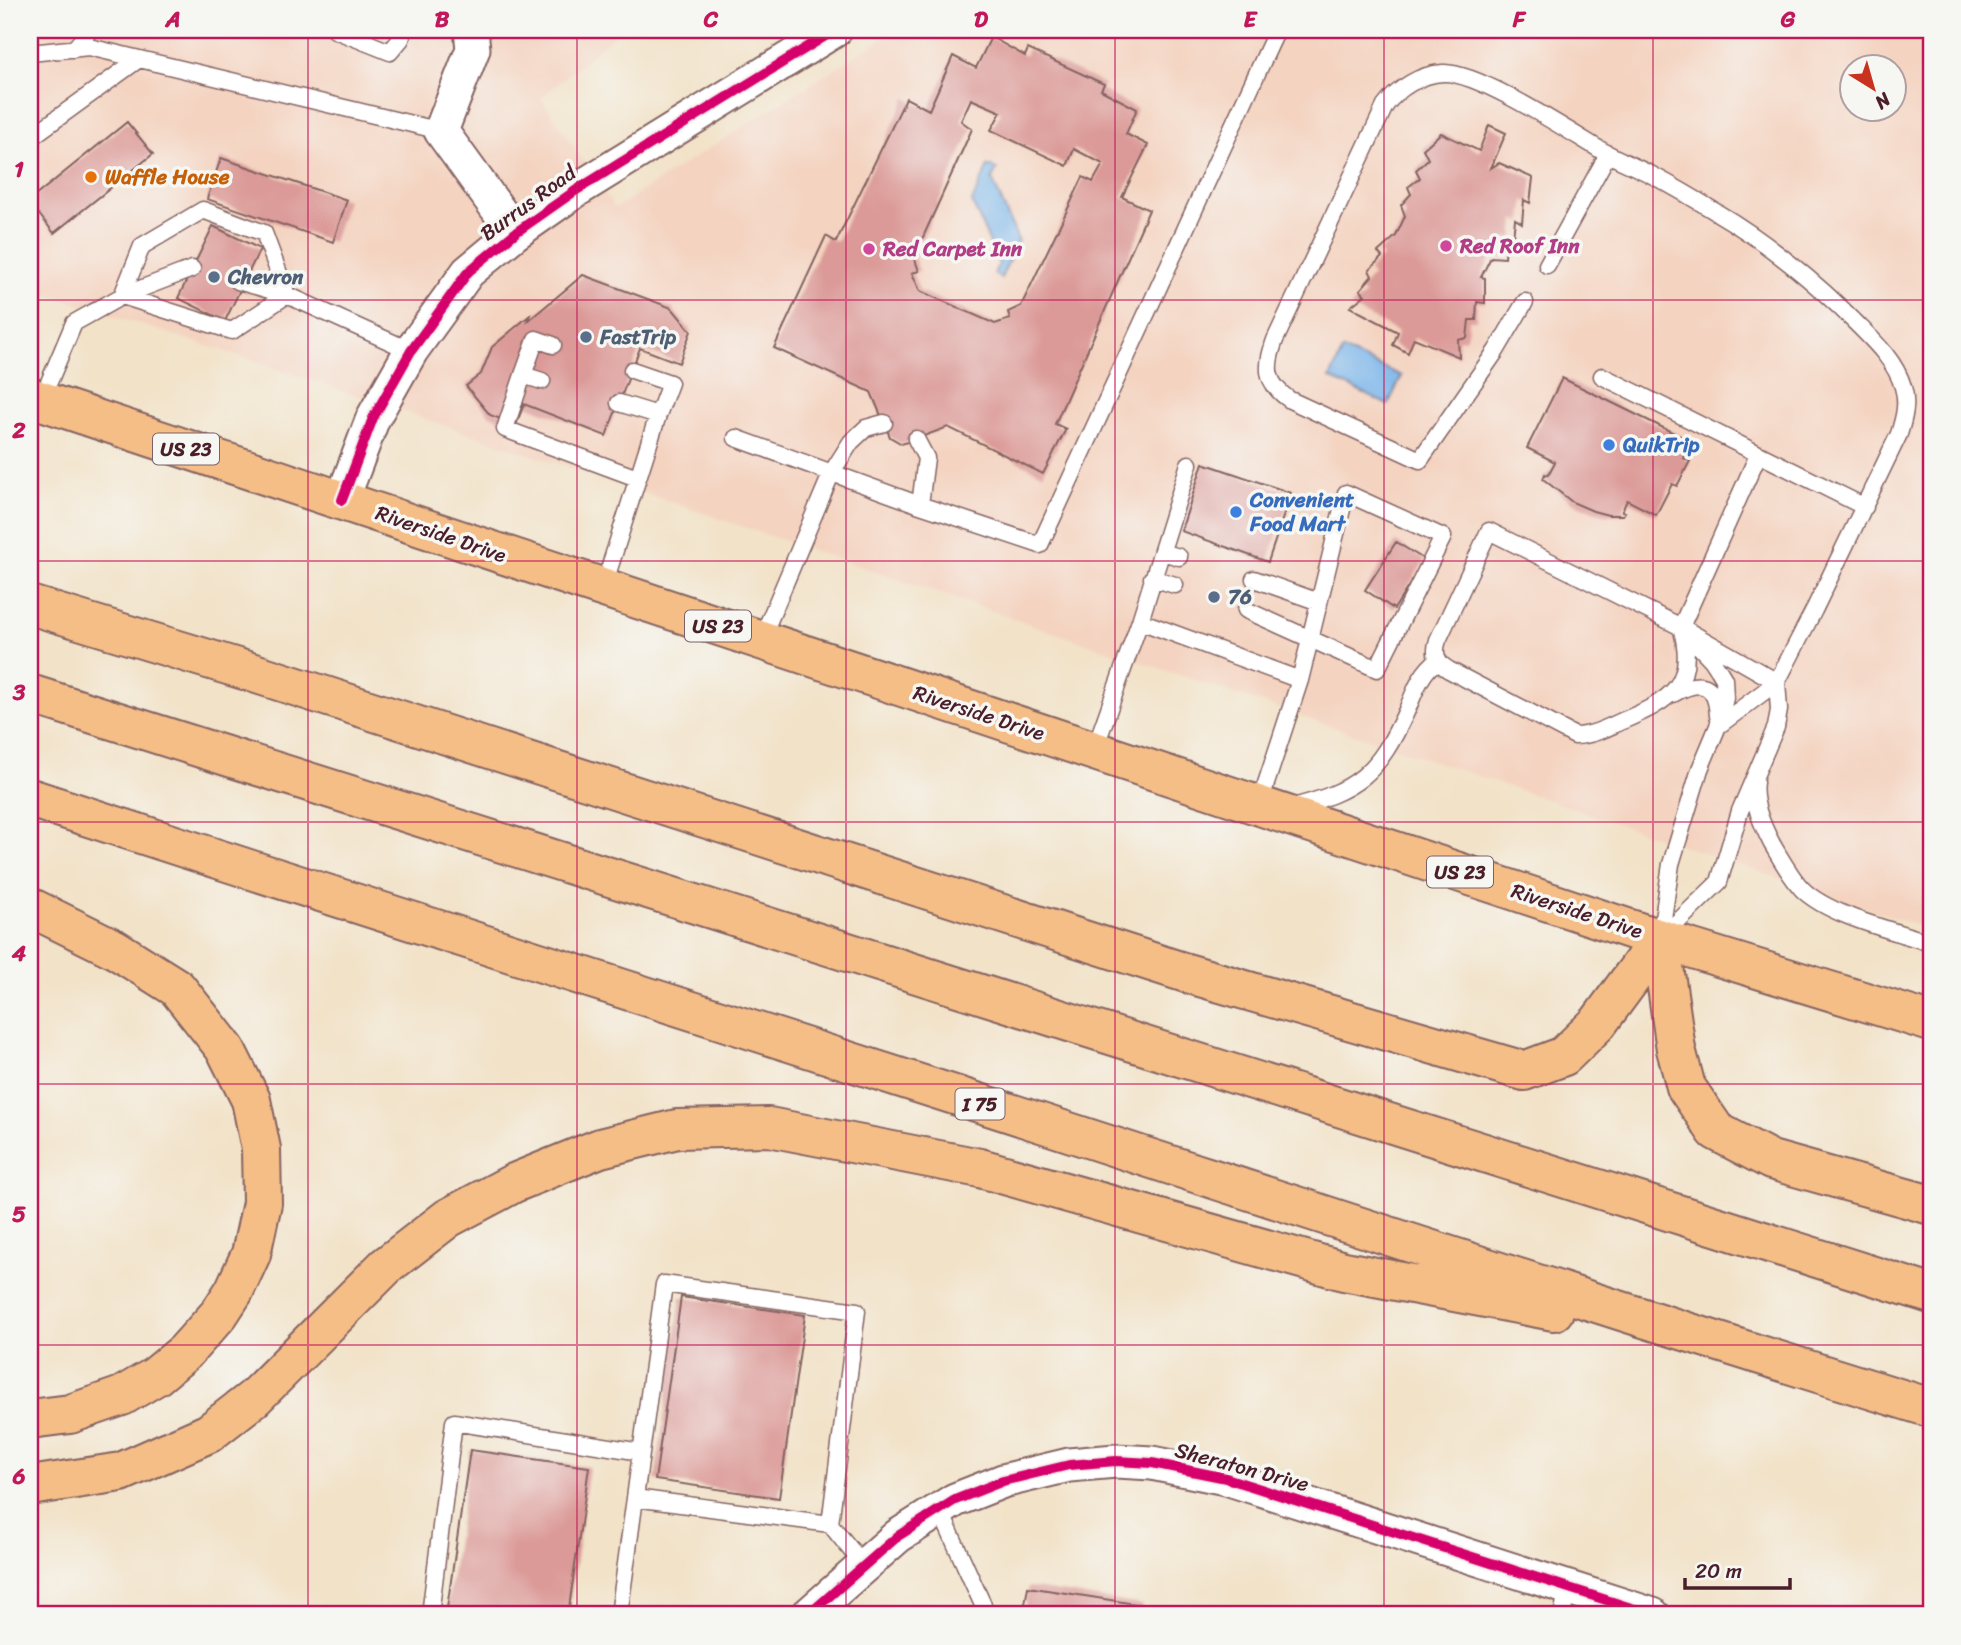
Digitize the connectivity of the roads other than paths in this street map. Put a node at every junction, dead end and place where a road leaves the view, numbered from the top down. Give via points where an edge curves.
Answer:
1 (90, 30) edge
2 (335, 30) edge
3 (404, 30) edge
4 (471, 30) edge
5 (835, 30) edge
6 (1274, 30) edge
7 (74, 49) junction
8 (30, 53) edge
9 (139, 60) junction
10 (441, 131) junction
11 (30, 138) edge
12 (1608, 154) junction
13 (515, 233) junction
14 (1547, 265) dead end
15 (192, 269) dead end
16 (238, 281) dead end
17 (288, 295) junction
18 (122, 296) junction
19 (1525, 302) dead end
20 (553, 345) dead end
21 (411, 351) junction
22 (632, 370) dead end
23 (523, 375) junction
24 (1602, 376) dead end
25 (542, 381) dead end
26 (35, 399) edge
27 (619, 403) dead end
28 (658, 415) junction
29 (884, 423) dead end
30 (736, 438) dead end
31 (916, 439) dead end
32 (1758, 455) junction
33 (1189, 464) dead end
34 (832, 472) junction
35 (637, 478) junction
36 (342, 500) junction
37 (920, 505) junction
38 (1865, 507) junction
39 (1162, 552) junction
40 (1179, 557) dead end
41 (1152, 578) junction
42 (1254, 579) dead end
43 (1175, 585) dead end
44 (603, 588) junction
45 (1319, 602) junction
46 (30, 605) edge
47 (1246, 610) dead end
48 (1140, 621) junction
49 (1681, 628) junction
50 (1310, 638) junction
51 (761, 640) junction
52 (1438, 660) junction
53 (1300, 680) junction
54 (1777, 682) junction
55 (30, 694) edge
56 (1667, 698) junction
57 (1718, 726) junction
58 (1094, 751) junction
59 (1755, 778) junction
60 (30, 797) edge
61 (1267, 808) junction
62 (30, 908) edge
63 (1660, 939) junction
64 (1931, 943) edge
65 (1931, 1022) edge
66 (1931, 1205) edge
67 (1931, 1294) edge
68 (1721, 1344) junction
69 (1931, 1408) edge
70 (30, 1419) edge
71 (641, 1452) junction
72 (30, 1486) edge
73 (635, 1498) junction
74 (940, 1510) junction
75 (830, 1524) junction
76 (864, 1566) junction
77 (1565, 1602) edge
78 (430, 1615) edge
79 (619, 1615) edge
80 (808, 1615) edge
81 (981, 1615) edge
82 (1653, 1615) edge

1 - 7 lane
2 - 3 lane via 390,52
4 - 10 street via 473,49
5 - 13 street, Burrus Road
6 - 37 lane via 1040,545
7 - 8 lane
7 - 9 lane via 89,47
9 - 10 lane
9 - 11 lane
10 - 13 street
12 - 14 lane
12 - 19 lane via 1491,88 1455,74 1419,79 1401,89 1385,106 1275,340 1268,373 1273,385 1290,400 1420,460
12 - 38 lane via 1718,213 1763,244 1847,314 1888,358 1904,388 1904,419
13 - 21 street, Burrus Road via 468,272
15 - 18 lane
16 - 17 lane
17 - 18 lane via 232,331
17 - 18 lane via 264,233 203,210 142,246
17 - 21 lane
18 - 26 lane via 74,323
20 - 23 lane via 537,340
21 - 36 street, Burrus Road via 373,418
22 - 28 lane via 670,383
23 - 25 lane
23 - 35 lane via 505,429
24 - 32 lane
26 - 36 main road, Riverside Drive / US 23
27 - 28 lane
28 - 35 lane
29 - 34 lane via 866,428 851,442
30 - 34 lane
31 - 37 lane via 926,458
32 - 38 lane
32 - 49 lane
33 - 39 lane
34 - 37 lane
34 - 51 lane
35 - 44 lane
36 - 44 main road, Riverside Drive / US 23
38 - 54 lane
39 - 40 lane
39 - 41 lane
41 - 43 lane
41 - 48 lane
42 - 45 lane
44 - 51 main road, Riverside Drive / US 23
45 - 50 lane
45 - 50 lane via 1346,493 1443,537 1377,669
46 - 63 main road via 1183,972 1524,1072 1564,1056 1598,1023
47 - 50 lane
48 - 53 lane
48 - 58 lane
49 - 52 lane via 1489,531 1438,640
49 - 54 lane
49 - 56 lane via 1687,662 1679,684
49 - 57 lane via 1724,679
50 - 53 lane
51 - 58 main road, Riverside Drive / US 23
52 - 56 lane via 1575,736 1621,722
52 - 61 lane via 1421,679 1390,746 1367,775 1329,796
53 - 61 lane
54 - 57 lane
54 - 59 lane via 1776,727
55 - 67 main road
56 - 57 lane via 1690,685 1704,686 1716,699
57 - 63 lane via 1671,864
58 - 61 main road, Riverside Drive / US 23
59 - 63 lane via 1719,882
59 - 64 lane via 1756,804 1766,832 1803,890 1855,918
60 - 68 main road, I 75
61 - 63 main road, Riverside Drive / US 23
62 - 70 main road via 115,949 177,988 226,1049 251,1100 261,1149 262,1203 251,1254 234,1291 185,1352 122,1396 70,1414
63 - 65 main road, Riverside Drive / US 23
63 - 66 main road via 1686,1087 1716,1131 1771,1160
68 - 69 main road, I 75
68 - 72 main road via 1344,1271 980,1168 769,1127 677,1129 600,1148 513,1183 448,1218 386,1266 254,1398 209,1433 121,1472
71 - 73 lane
71 - 75 lane via 664,1284 857,1311
71 - 78 lane via 454,1422
73 - 75 lane
73 - 79 lane
74 - 76 street, Sheraton Drive via 898,1536
74 - 77 street, Sheraton Drive via 1003,1481 1069,1465 1152,1463 1226,1478
74 - 81 lane via 983,1605
75 - 76 lane
76 - 80 street, Sheraton Drive
77 - 82 street, Sheraton Drive

